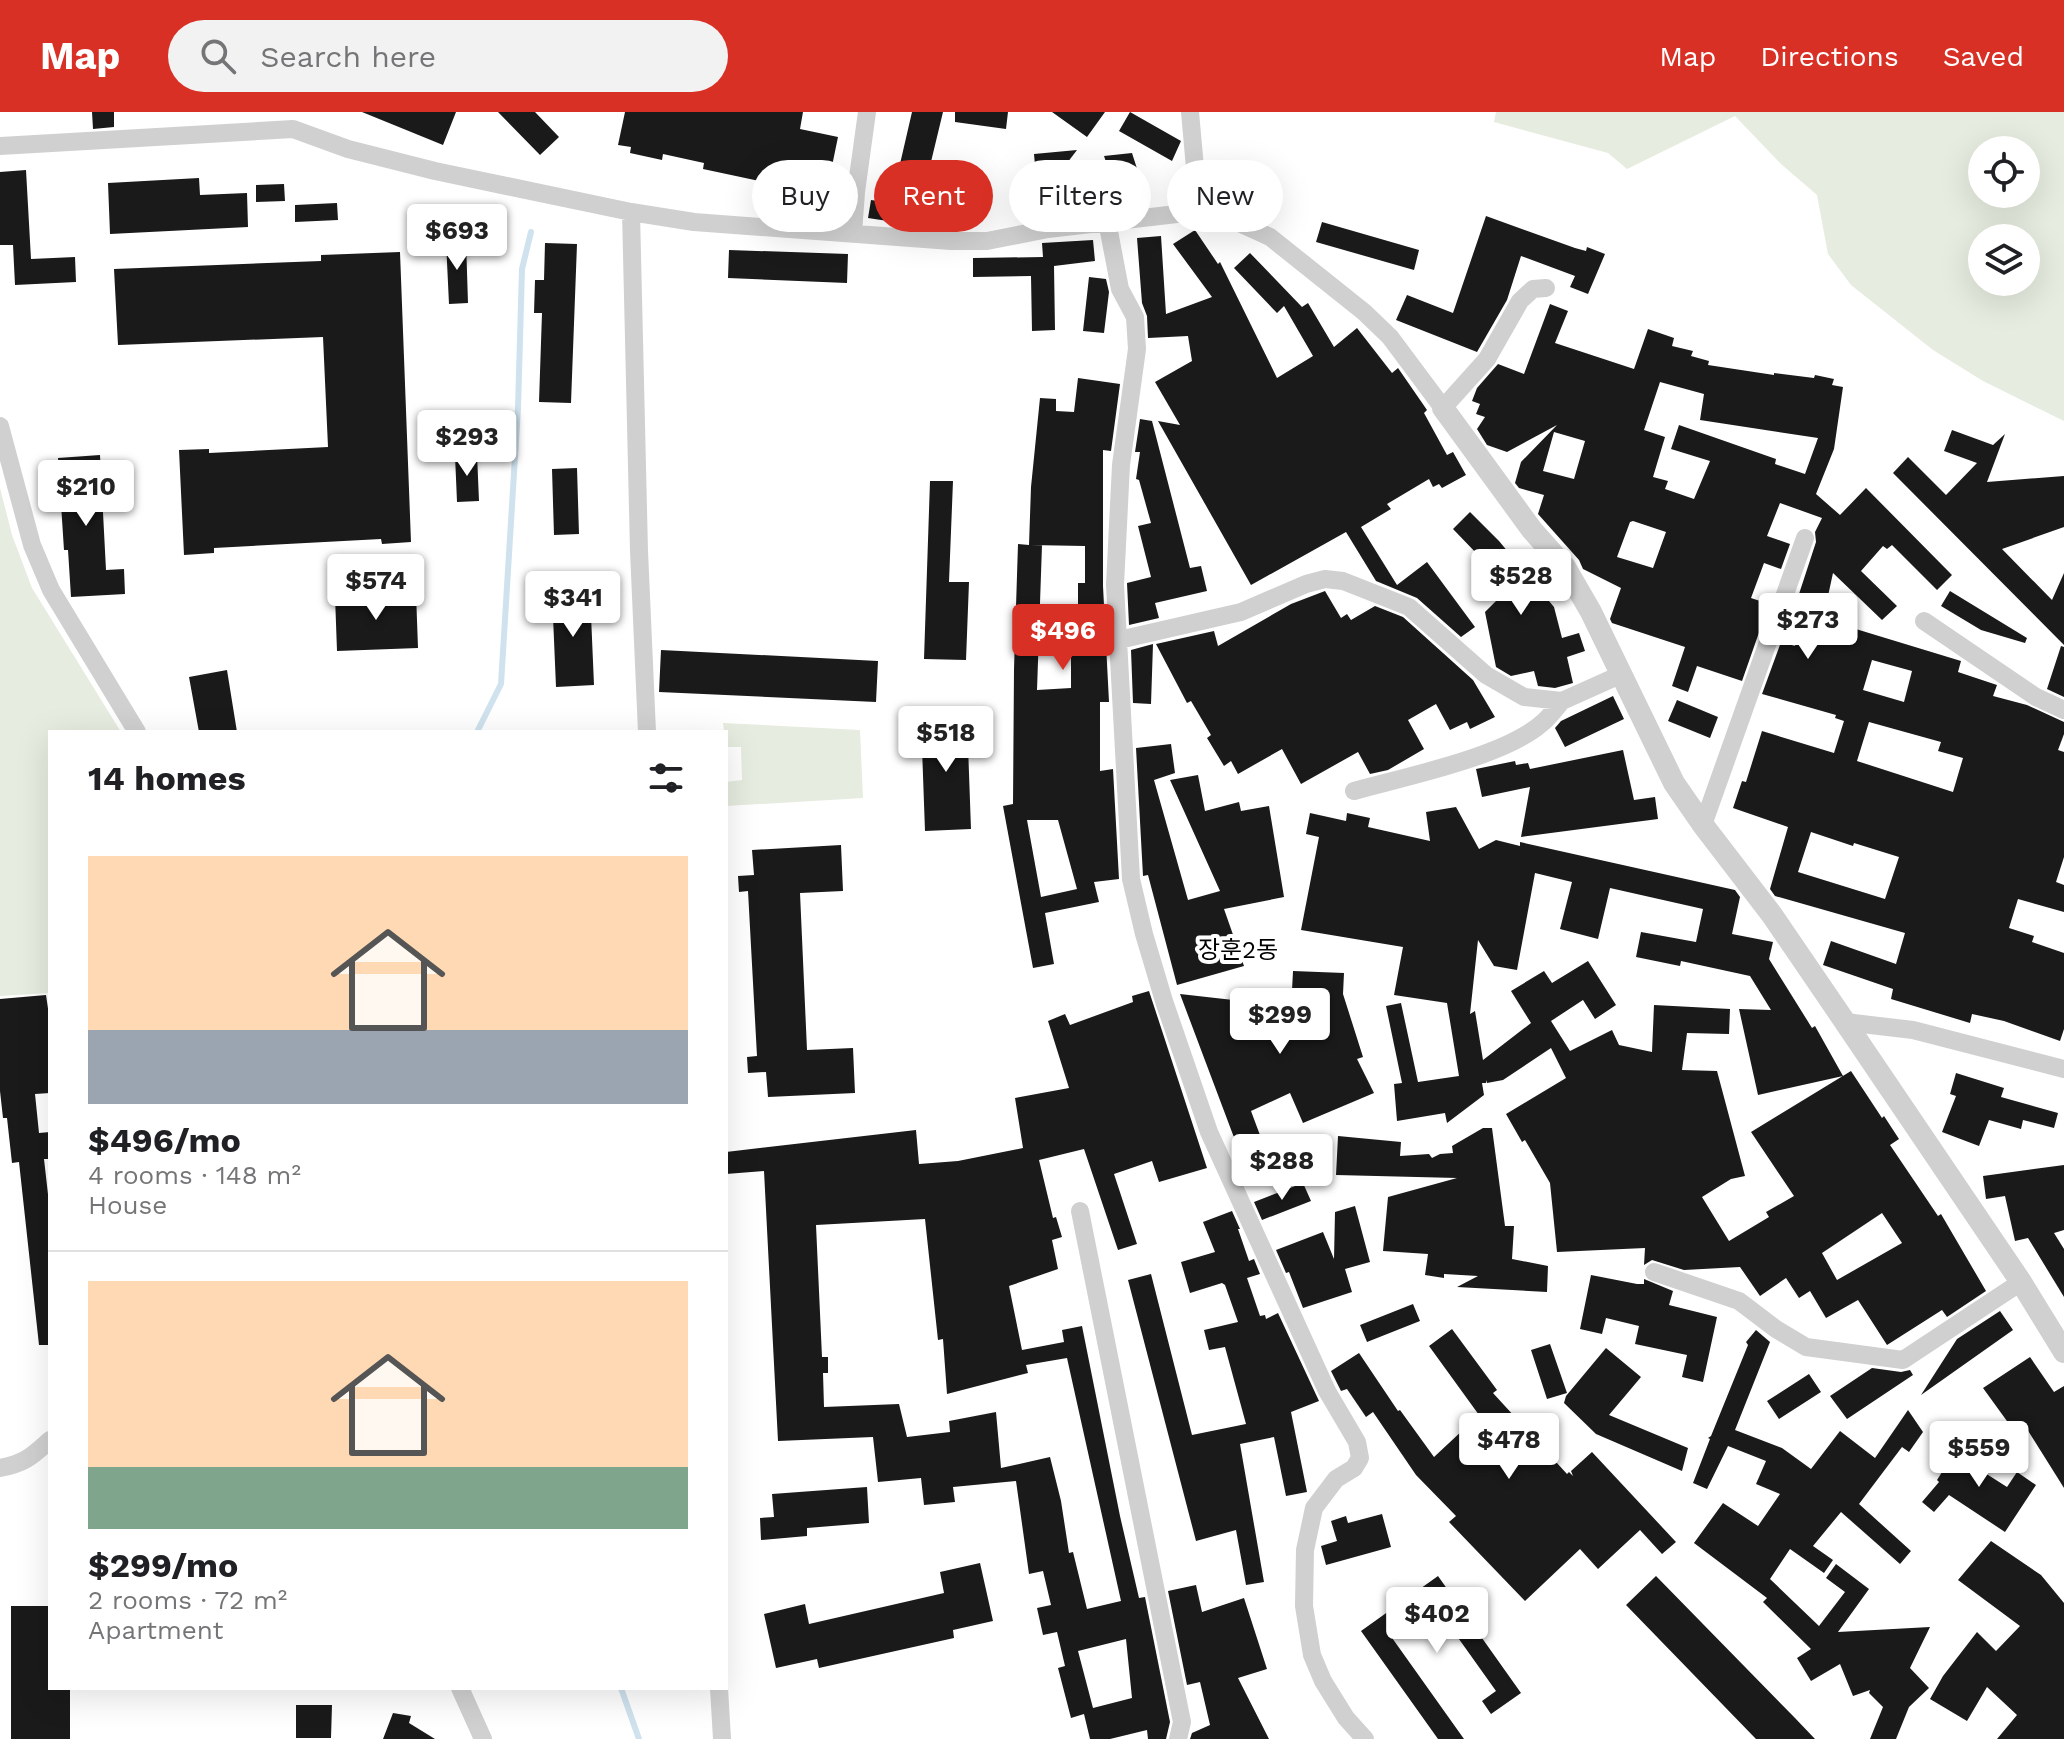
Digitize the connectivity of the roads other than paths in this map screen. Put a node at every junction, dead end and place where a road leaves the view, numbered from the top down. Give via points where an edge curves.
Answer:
1 (867, 112) edge
2 (1190, 112) edge
3 (0, 146) edge
4 (1194, 160) edge
5 (631, 212) junction
6 (1041, 232) edge
7 (1109, 232) edge
8 (1259, 232) edge
9 (853, 233) junction
10 (1546, 288) dead end
11 (1443, 408) junction
12 (0, 426) edge
13 (1805, 538) dead end
14 (1924, 621) dead end
15 (1119, 640) junction
16 (1620, 675) junction
17 (1562, 701) junction
18 (2064, 710) edge
19 (136, 730) edge
20 (647, 730) edge
21 (1354, 791) dead end
22 (1703, 825) junction
23 (1845, 1022) junction
24 (2064, 1069) edge
25 (1080, 1211) dead end
26 (1654, 1272) dead end
27 (2021, 1282) junction
28 (2064, 1352) edge
29 (48, 1442) edge
30 (0, 1468) edge
31 (461, 1690) edge
32 (719, 1690) edge
33 (483, 1739) edge
34 (722, 1739) edge
35 (1178, 1739) edge
36 (1365, 1739) edge

1 - 9 street
2 - 4 street
3 - 5 street via 293,129 435,171
5 - 9 street via 694,222
5 - 20 street
6 - 9 street via 987,241
7 - 15 street via 1120,289 1135,317 1137,349 1121,465 1115,585
8 - 11 street via 1364,312 1390,337
10 - 11 street via 1533,289 1520,301 1487,359
11 - 16 street via 1565,567
12 - 19 street via 32,545 51,590
13 - 22 street
14 - 18 street via 2036,697
15 - 17 street via 1241,612 1306,584 1343,581 1409,607 1486,675 1524,697
15 - 36 street via 1131,879 1144,934 1209,1132 1327,1391 1357,1442 1360,1458 1354,1468 1336,1479 1314,1508 1305,1550 1304,1606 1312,1655 1323,1681
16 - 17 street
16 - 22 street via 1674,783
17 - 21 street via 1523,737
22 - 23 street
23 - 24 street via 1913,1030
23 - 27 street
25 - 35 street via 1182,1722
26 - 27 street via 1739,1301 1806,1347 1903,1360
27 - 28 street
29 - 30 street via 37,1455
31 - 33 street
32 - 34 street

